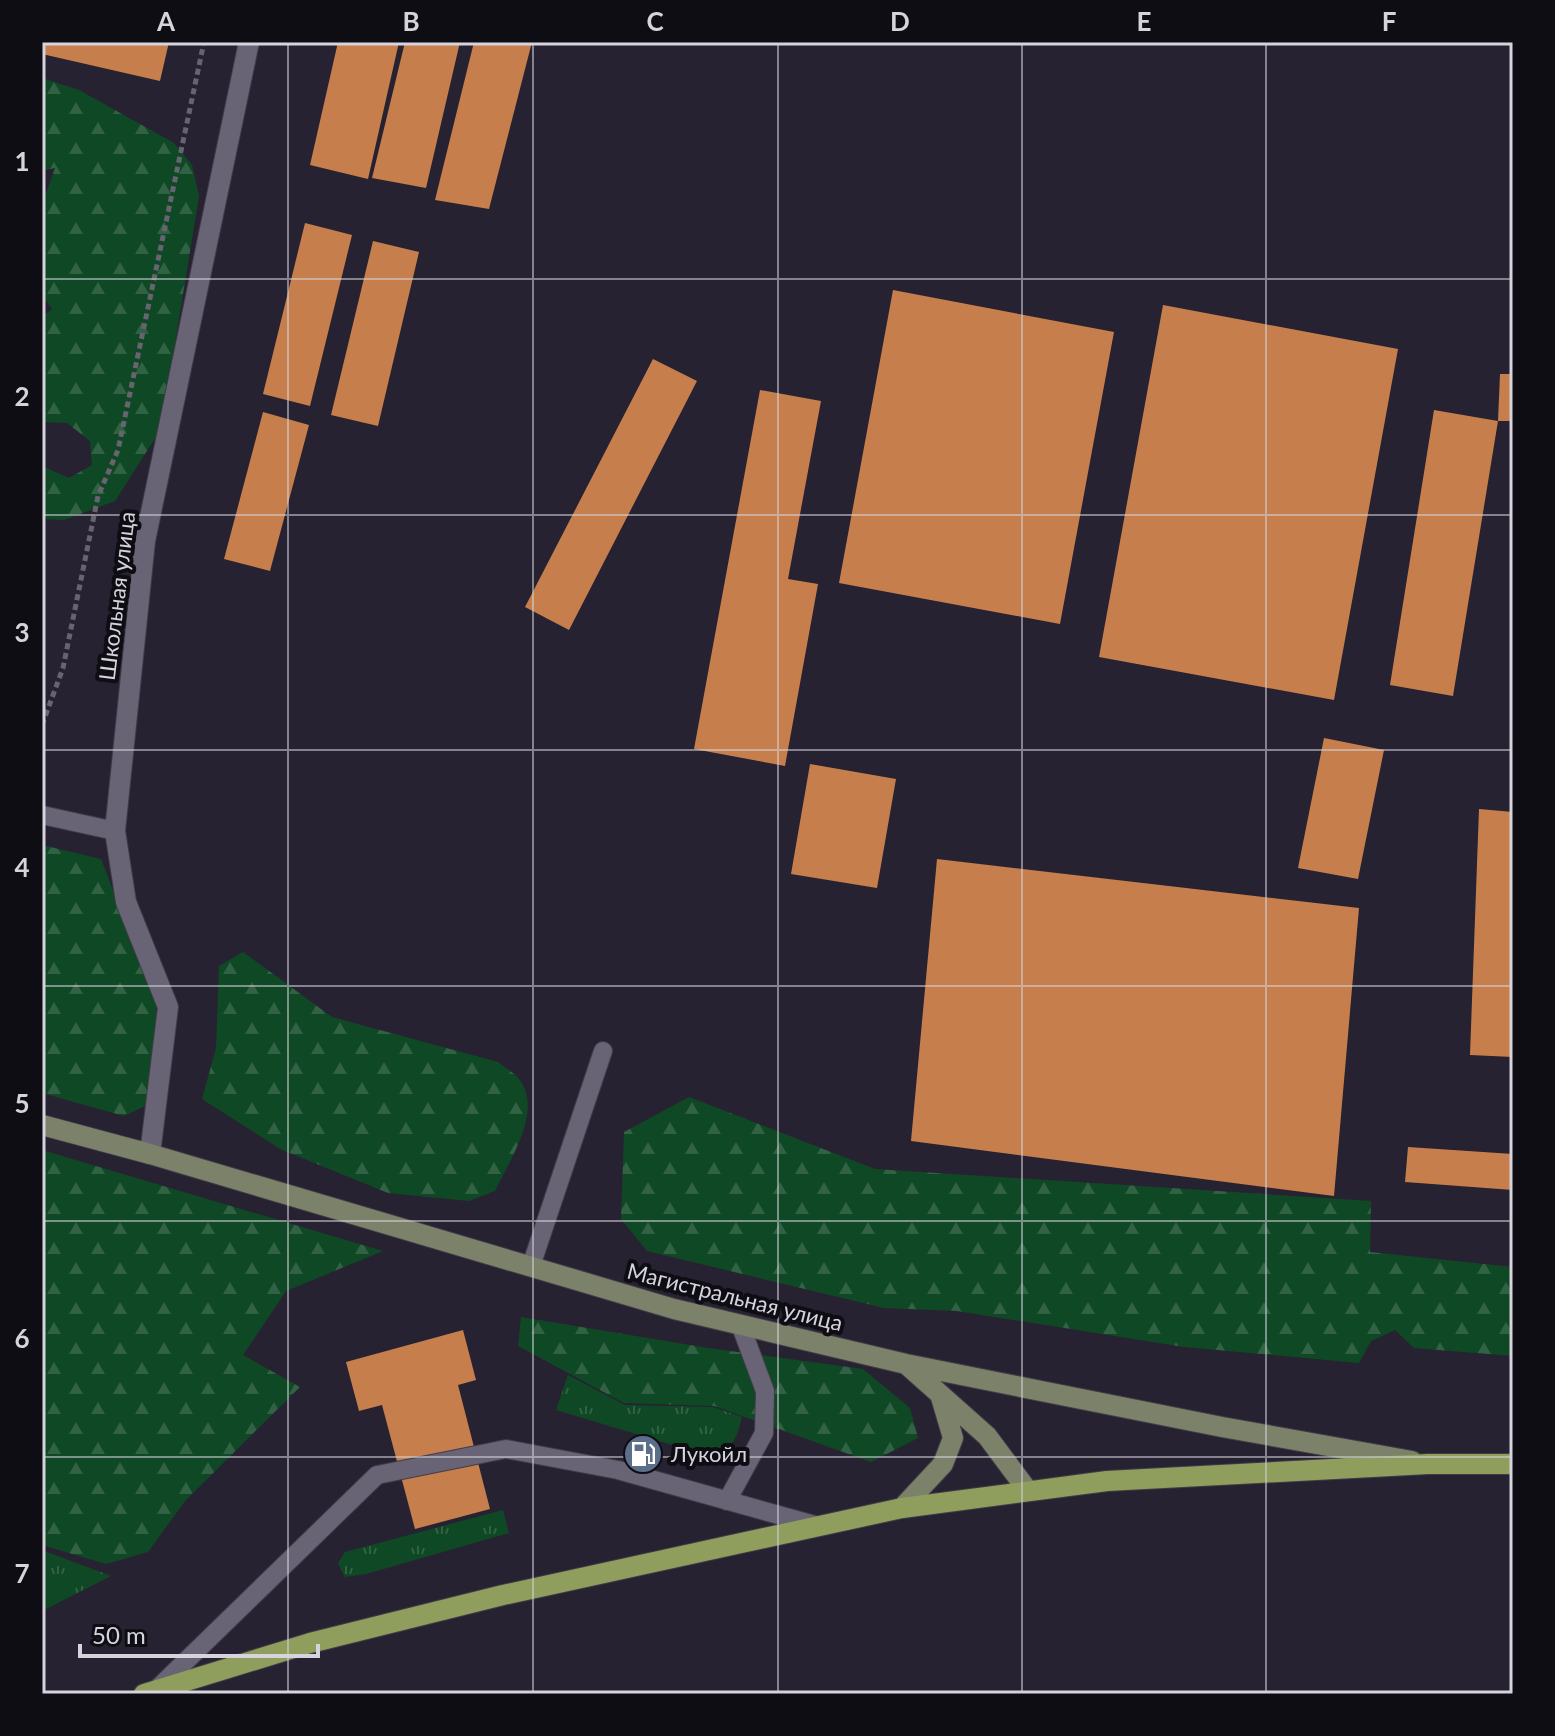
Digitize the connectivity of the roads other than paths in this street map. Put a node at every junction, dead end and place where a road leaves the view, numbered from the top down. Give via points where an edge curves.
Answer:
1 (249, 42) edge
2 (42, 815) edge
3 (115, 831) junction
4 (603, 1051) dead end
5 (42, 1125) edge
6 (150, 1154) junction
7 (531, 1266) junction
8 (740, 1324) junction
9 (906, 1364) junction
10 (940, 1394) junction
11 (1428, 1464) junction
12 (1513, 1464) edge
13 (1028, 1491) junction
14 (727, 1501) junction
15 (902, 1508) junction
16 (818, 1526) junction
17 (150, 1692) edge

1 - 3 street, Школьная улица via 145,541
2 - 3 lane
3 - 6 street, Школьная улица via 126,902 168,1007
4 - 7 lane
5 - 6 street, Магистральная улица
6 - 7 street, Магистральная улица
7 - 8 street, Магистральная улица
8 - 9 street, Магистральная улица
8 - 14 lane via 765,1391 764,1433
9 - 10 street
9 - 11 street, Магистральная улица
10 - 13 street via 987,1436
10 - 15 street via 953,1438 943,1464
11 - 12 main road
11 - 13 main road via 1107,1481
13 - 15 main road
14 - 16 lane
14 - 17 lane via 618,1470 506,1449 377,1475
15 - 16 main road
16 - 17 main road via 503,1595 310,1643

